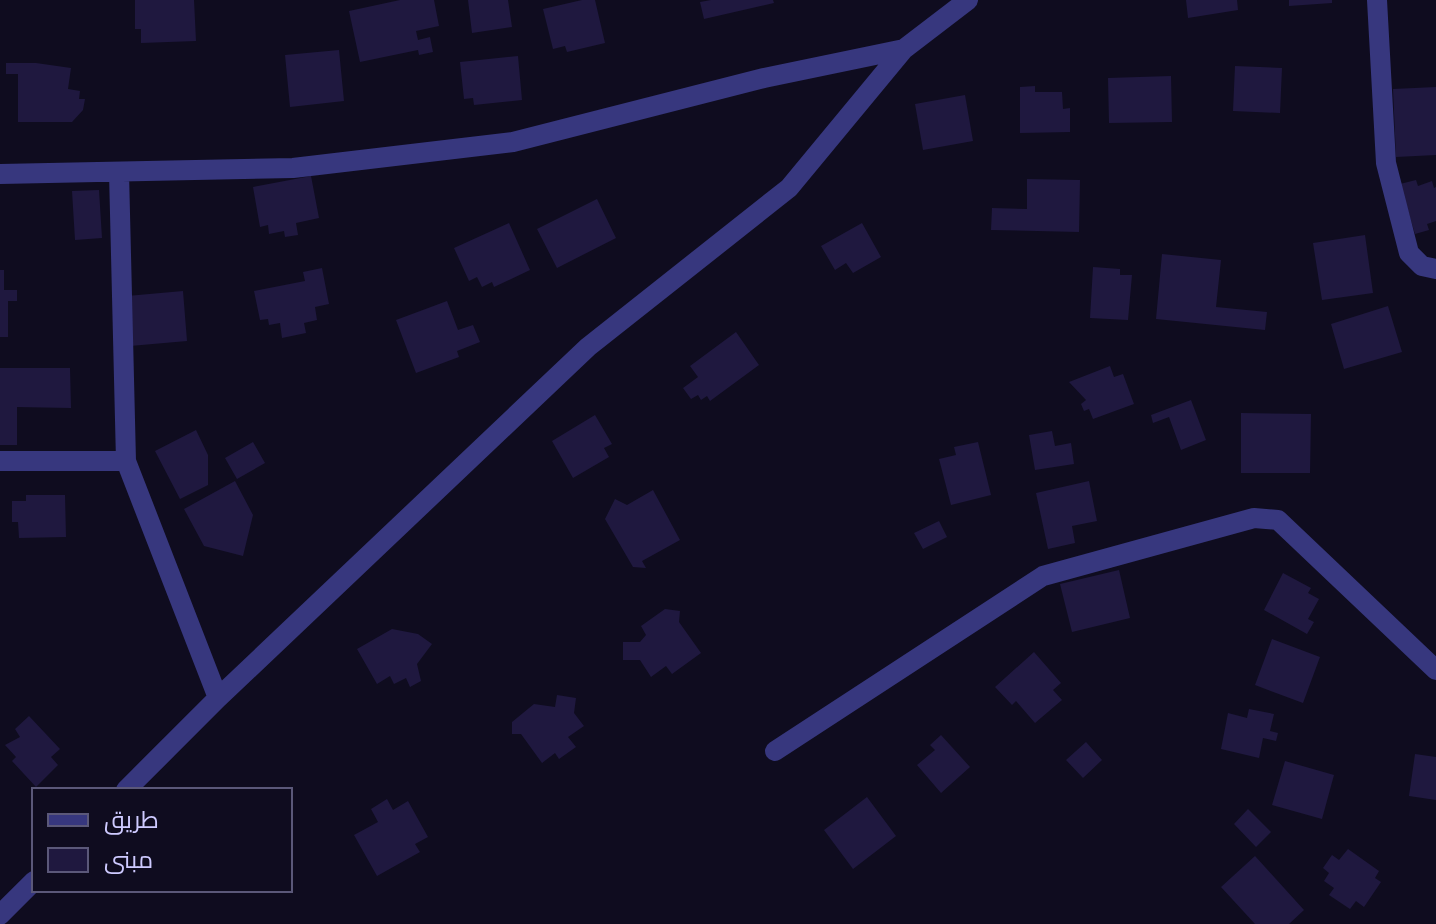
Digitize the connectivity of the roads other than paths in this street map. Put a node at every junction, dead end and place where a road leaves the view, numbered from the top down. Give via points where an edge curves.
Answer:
1 (968, 0) edge
2 (1377, 0) edge
3 (904, 49) junction
4 (119, 172) junction
5 (0, 174) edge
6 (1436, 269) edge
7 (0, 461) edge
8 (126, 461) junction
9 (1436, 670) edge
10 (218, 698) junction
11 (775, 751) dead end
12 (128, 788) edge
13 (32, 883) edge
14 (0, 915) edge

1 - 3 street
2 - 6 street via 1386,163 1409,253 1422,266
3 - 4 street via 764,78 513,142 293,168
3 - 10 street via 789,188 588,347
4 - 5 street
4 - 8 street
7 - 8 street
8 - 10 street
9 - 11 street via 1278,520 1254,518 1043,576
10 - 12 street
13 - 14 street

